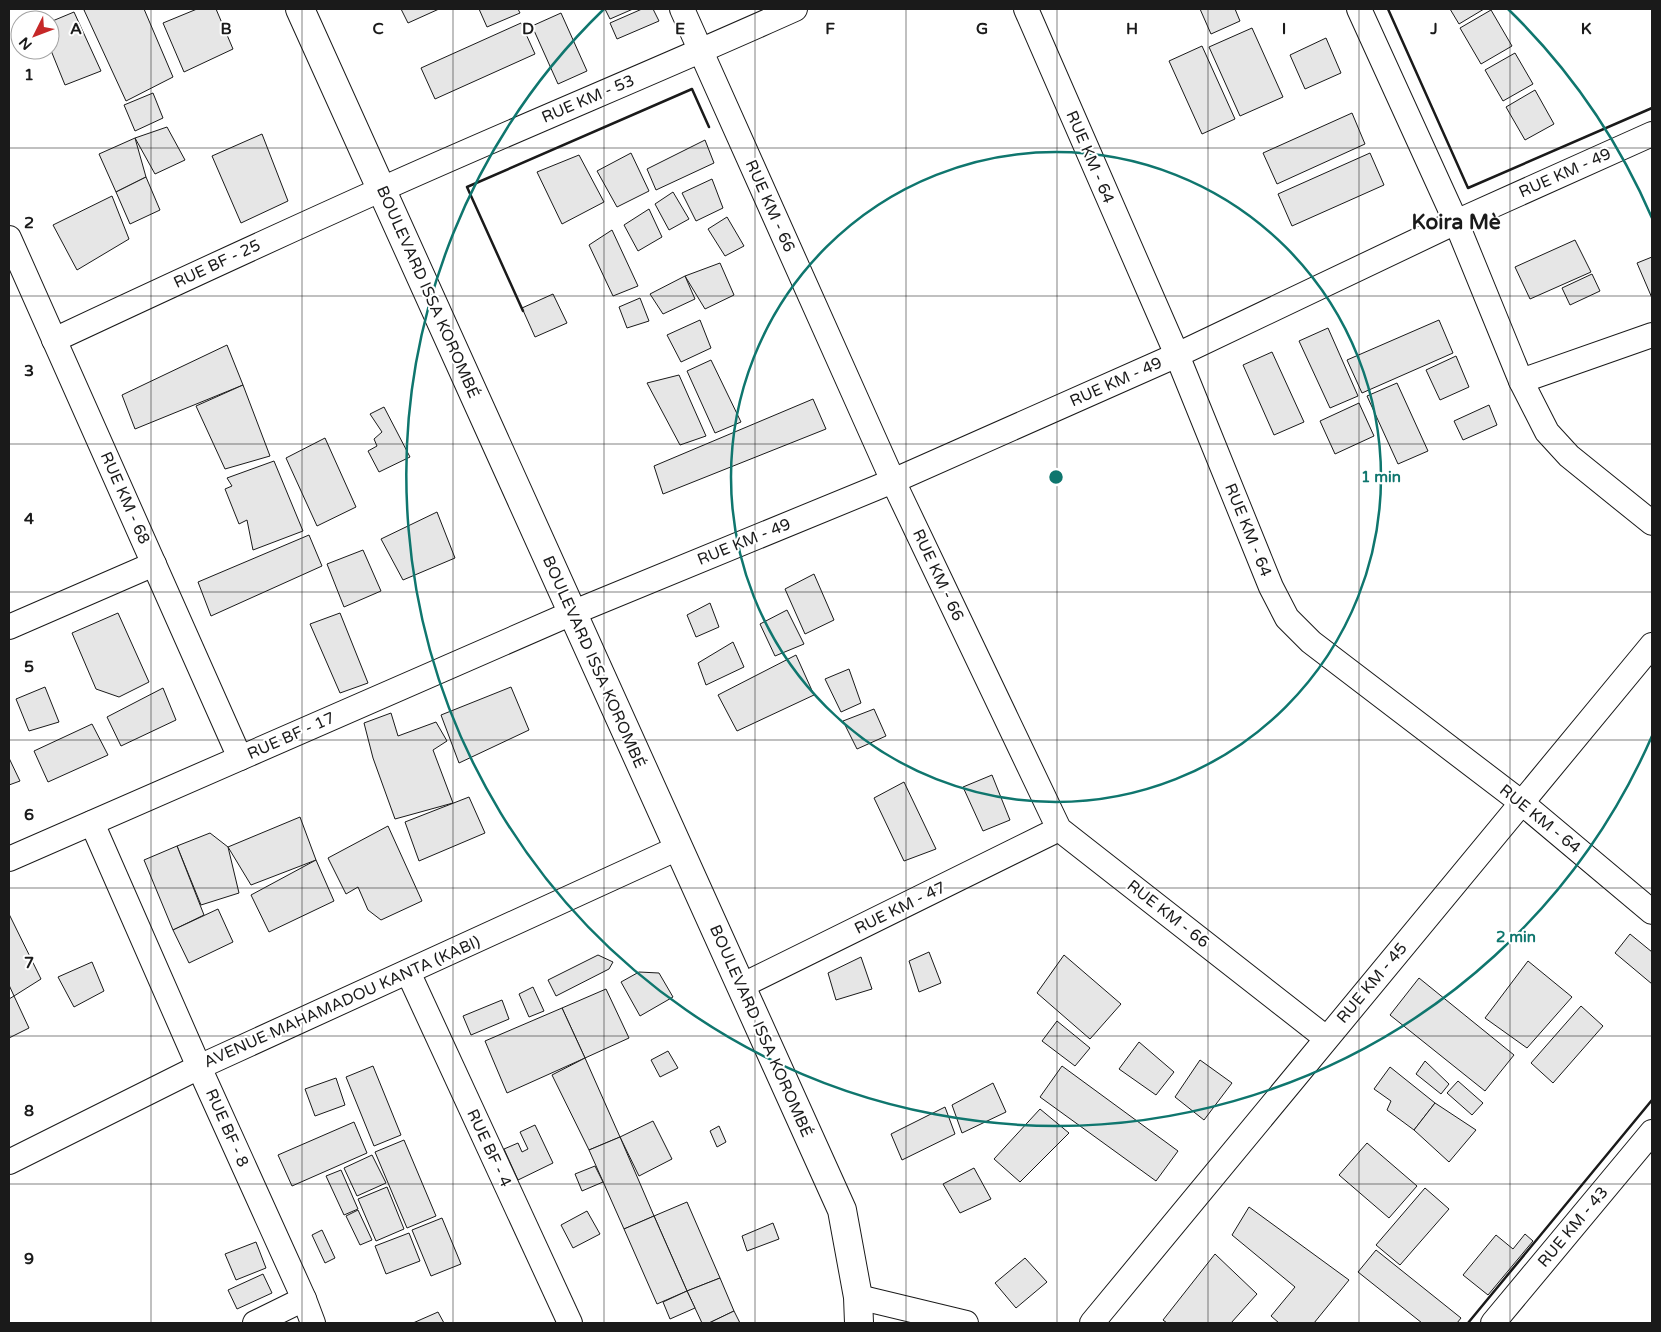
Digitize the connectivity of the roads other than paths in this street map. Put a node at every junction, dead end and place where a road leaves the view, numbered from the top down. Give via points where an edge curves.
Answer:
1 (300, 9) edge
2 (682, 9) edge
3 (795, 9) edge
4 (1026, 9) edge
5 (1359, 9) edge
6 (700, 52) junction
7 (1652, 134) edge
8 (381, 189) junction
9 (1456, 222) junction
10 (9, 238) edge
11 (1652, 335) edge
12 (54, 340) junction
13 (1177, 355) junction
14 (1520, 381) junction
15 (893, 481) junction
16 (1652, 523) edge
17 (154, 564) junction
18 (572, 613) junction
19 (9, 627) edge
20 (1652, 645) edge
21 (240, 758) junction
22 (1522, 803) junction
23 (92, 823) junction
24 (1058, 829) junction
25 (678, 848) junction
26 (9, 859) edge
27 (1652, 912) edge
28 (408, 972) junction
29 (741, 986) junction
30 (1326, 1038) junction
31 (199, 1067) junction
32 (1652, 1132) edge
33 (9, 1162) edge
34 (304, 1299) junction
35 (858, 1310) edge
36 (255, 1323) edge
37 (313, 1323) edge
38 (570, 1323) edge
39 (966, 1323) edge
40 (1092, 1323) edge
41 (1493, 1323) edge

1 - 8 street, BOULEVARD ISSA KOROMBÉ
2 - 6 street, RUE KM - 66
3 - 6 street, RUE KM - 53
4 - 13 street, RUE KM - 64
5 - 9 street
6 - 8 street, RUE KM - 53
6 - 15 street, RUE KM - 66
7 - 9 street, RUE KM - 49
8 - 12 street, RUE BF - 25
8 - 18 street, BOULEVARD ISSA KOROMBÉ
9 - 13 street, RUE KM - 49
9 - 14 street
10 - 12 street, RUE KM - 68
11 - 14 street
12 - 17 street, RUE KM - 68
13 - 15 street, RUE KM - 49
13 - 22 street, RUE KM - 64 via 1271,587 1287,618 1311,642
14 - 16 street via 1547,432 1569,456
15 - 18 street, RUE KM - 49
15 - 24 street, RUE KM - 66
17 - 19 street
17 - 21 street, RUE KM - 68
18 - 21 street, RUE BF - 17
18 - 25 street, BOULEVARD ISSA KOROMBÉ
20 - 22 street, RUE KM - 45
21 - 23 street, RUE BF - 17
22 - 27 street, RUE KM - 64
22 - 30 street, RUE KM - 45
23 - 26 street, RUE BF - 17
23 - 31 street, RUE BF - 8
24 - 29 street, RUE KM - 47
24 - 30 street, RUE KM - 66
25 - 28 street, AVENUE MAHAMADOU KANTA (KABI)
25 - 29 street, BOULEVARD ISSA KOROMBÉ
28 - 31 street, AVENUE MAHAMADOU KANTA (KABI)
28 - 38 street, RUE BF - 4
29 - 35 street, BOULEVARD ISSA KOROMBÉ via 842,1210
30 - 40 street, RUE KM - 45
31 - 33 street, AVENUE MAHAMADOU KANTA (KABI)
31 - 34 street, RUE BF - 8
32 - 41 street, RUE KM - 43
34 - 36 street
34 - 37 street, RUE BF - 8
35 - 39 street

